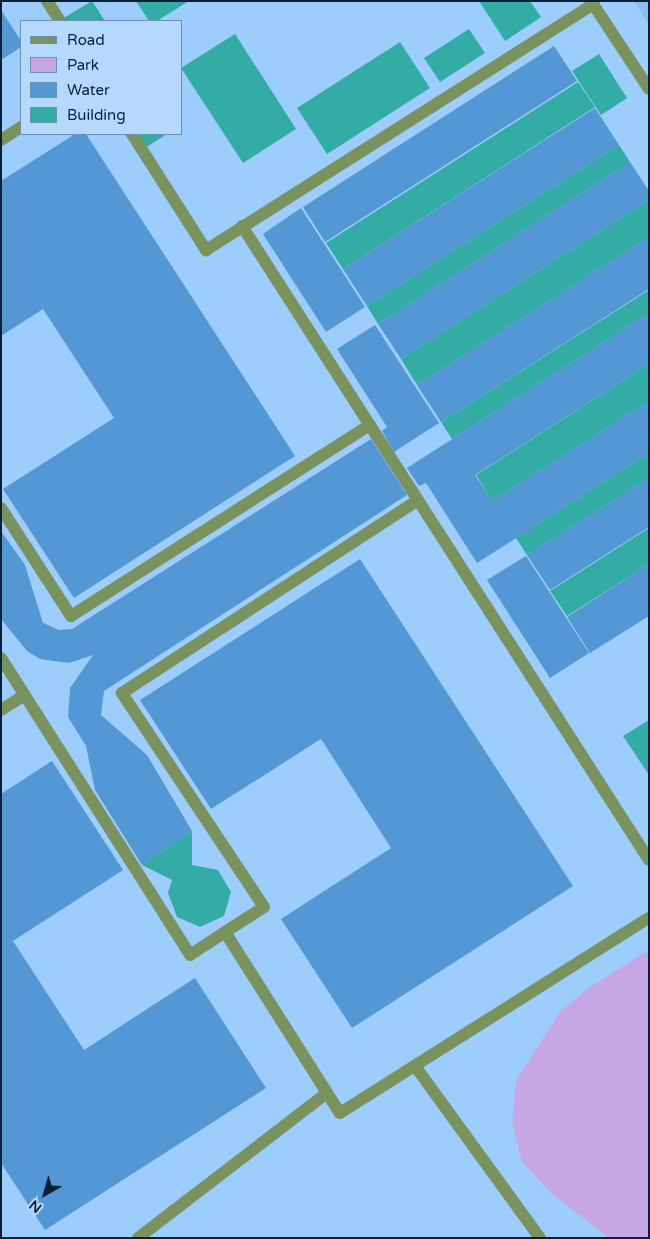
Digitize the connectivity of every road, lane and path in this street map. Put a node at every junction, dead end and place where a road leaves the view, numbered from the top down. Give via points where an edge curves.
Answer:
1 (47, 1) edge
2 (592, 2) edge
3 (59, 20) edge
4 (649, 89) edge
5 (20, 128) edge
6 (133, 135) edge
7 (1, 140) edge
8 (242, 226) junction
9 (370, 426) junction
10 (418, 500) junction
11 (1, 508) edge
12 (1, 658) edge
13 (25, 695) junction
14 (1, 710) edge
15 (649, 860) edge
16 (649, 918) edge
17 (225, 932) junction
18 (415, 1066) junction
19 (327, 1093) junction
20 (138, 1238) edge
21 (540, 1238) edge

1 - 3 lane
2 - 4 lane
2 - 8 lane
5 - 7 lane
6 - 8 lane via 206,250
8 - 9 lane
9 - 10 lane
9 - 11 lane via 71,616
10 - 15 lane
10 - 17 lane via 122,693 264,907
12 - 13 lane
13 - 14 lane
13 - 17 lane via 190,955
16 - 18 lane
17 - 19 lane
18 - 19 lane via 340,1113
18 - 21 lane
19 - 20 lane

